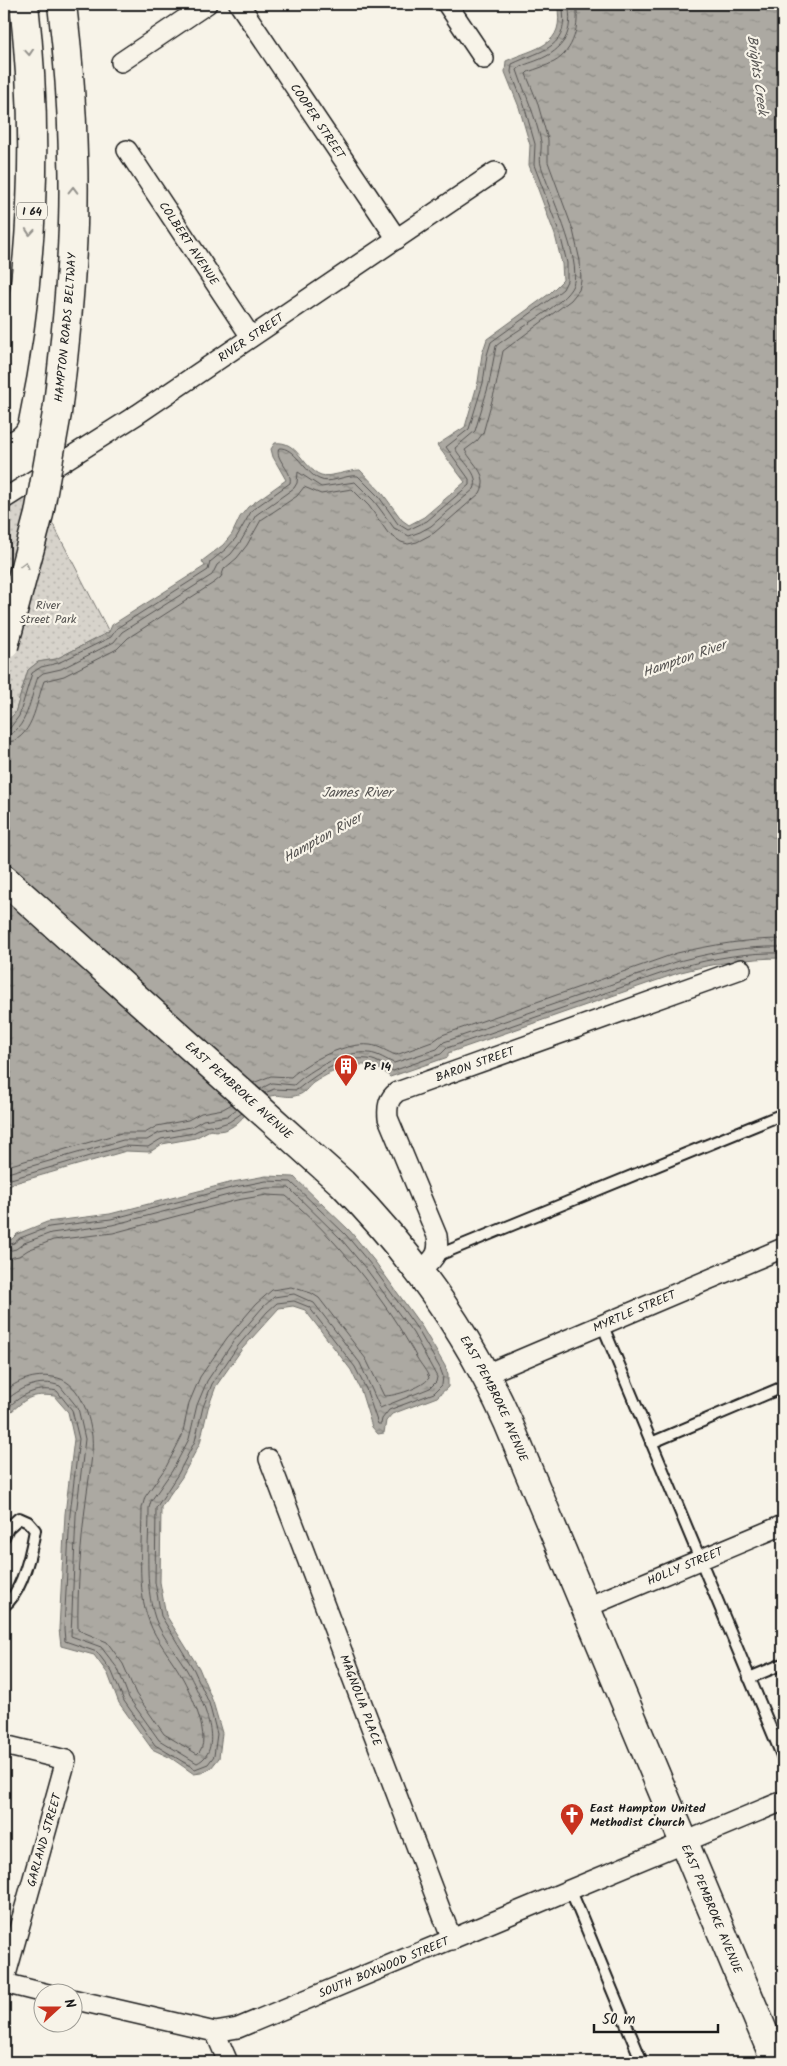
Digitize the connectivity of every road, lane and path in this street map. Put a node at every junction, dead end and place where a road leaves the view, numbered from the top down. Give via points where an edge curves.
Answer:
1 (24, 4) edge
2 (62, 4) edge
3 (207, 4) edge
4 (239, 4) edge
5 (447, 4) edge
6 (484, 59) dead end
7 (121, 62) dead end
8 (127, 150) dead end
9 (495, 172) dead end
10 (397, 239) junction
11 (251, 337) junction
12 (4, 417) edge
13 (4, 500) edge
14 (4, 646) edge
15 (4, 879) edge
16 (741, 969) dead end
17 (783, 1114) edge
18 (783, 1248) edge
19 (428, 1264) junction
20 (602, 1324) junction
21 (486, 1374) junction
22 (783, 1387) edge
23 (651, 1443) junction
24 (270, 1459) dead end
25 (783, 1525) edge
26 (4, 1537) edge
27 (699, 1560) junction
28 (4, 1606) edge
29 (587, 1607) junction
30 (783, 1664) edge
31 (749, 1678) junction
32 (4, 1745) edge
33 (783, 1758) edge
34 (783, 1802) edge
35 (685, 1843) junction
36 (571, 1891) junction
37 (452, 1940) junction
38 (4, 1982) edge
39 (32, 1990) edge
40 (82, 2001) edge
41 (215, 2032) junction
42 (228, 2062) edge
43 (642, 2062) edge
44 (776, 2062) edge

1 -> 12 main road, I 64 via 34,134 32,207 24,307
14 -> 2 main road, HAMPTON ROADS BELTWAY, bridge via 39,514 57,413 69,299 74,156
3 - 7 street
4 - 10 street, COOPER STREET
5 - 6 street
8 - 11 street, COLBERT AVENUE
9 - 10 street, RIVER STREET
10 - 11 street, RIVER STREET
11 - 13 street, RIVER STREET
15 - 19 main road, EAST PEMBROKE AVENUE via 317,1159
16 - 19 street, BARON STREET via 392,1096 388,1118 435,1228 438,1247
17 - 19 lane
18 - 20 street, MYRTLE STREET
19 - 21 main road, EAST PEMBROKE AVENUE
20 - 21 street, MYRTLE STREET
20 - 23 lane
21 - 29 main road, EAST PEMBROKE AVENUE
22 - 23 lane
23 - 27 lane
24 - 37 street, MAGNOLIA PLACE
25 - 27 street, HOLLY STREET
26 - 28 lane via 19,1518 35,1530 22,1576 12,1600
27 - 29 street, HOLLY STREET
27 - 31 lane
29 - 35 main road, EAST PEMBROKE AVENUE
30 - 31 lane
31 - 33 lane
32 - 38 street, GARLAND STREET via 66,1760
34 - 35 street, SOUTH BOXWOOD STREET
35 - 36 street, SOUTH BOXWOOD STREET
35 - 44 main road, EAST PEMBROKE AVENUE
36 - 37 street, SOUTH BOXWOOD STREET
36 - 43 lane
37 - 41 street, SOUTH BOXWOOD STREET via 256,2022
38 - 39 street
40 - 41 street, SOUTH BOXWOOD STREET
41 - 42 street

